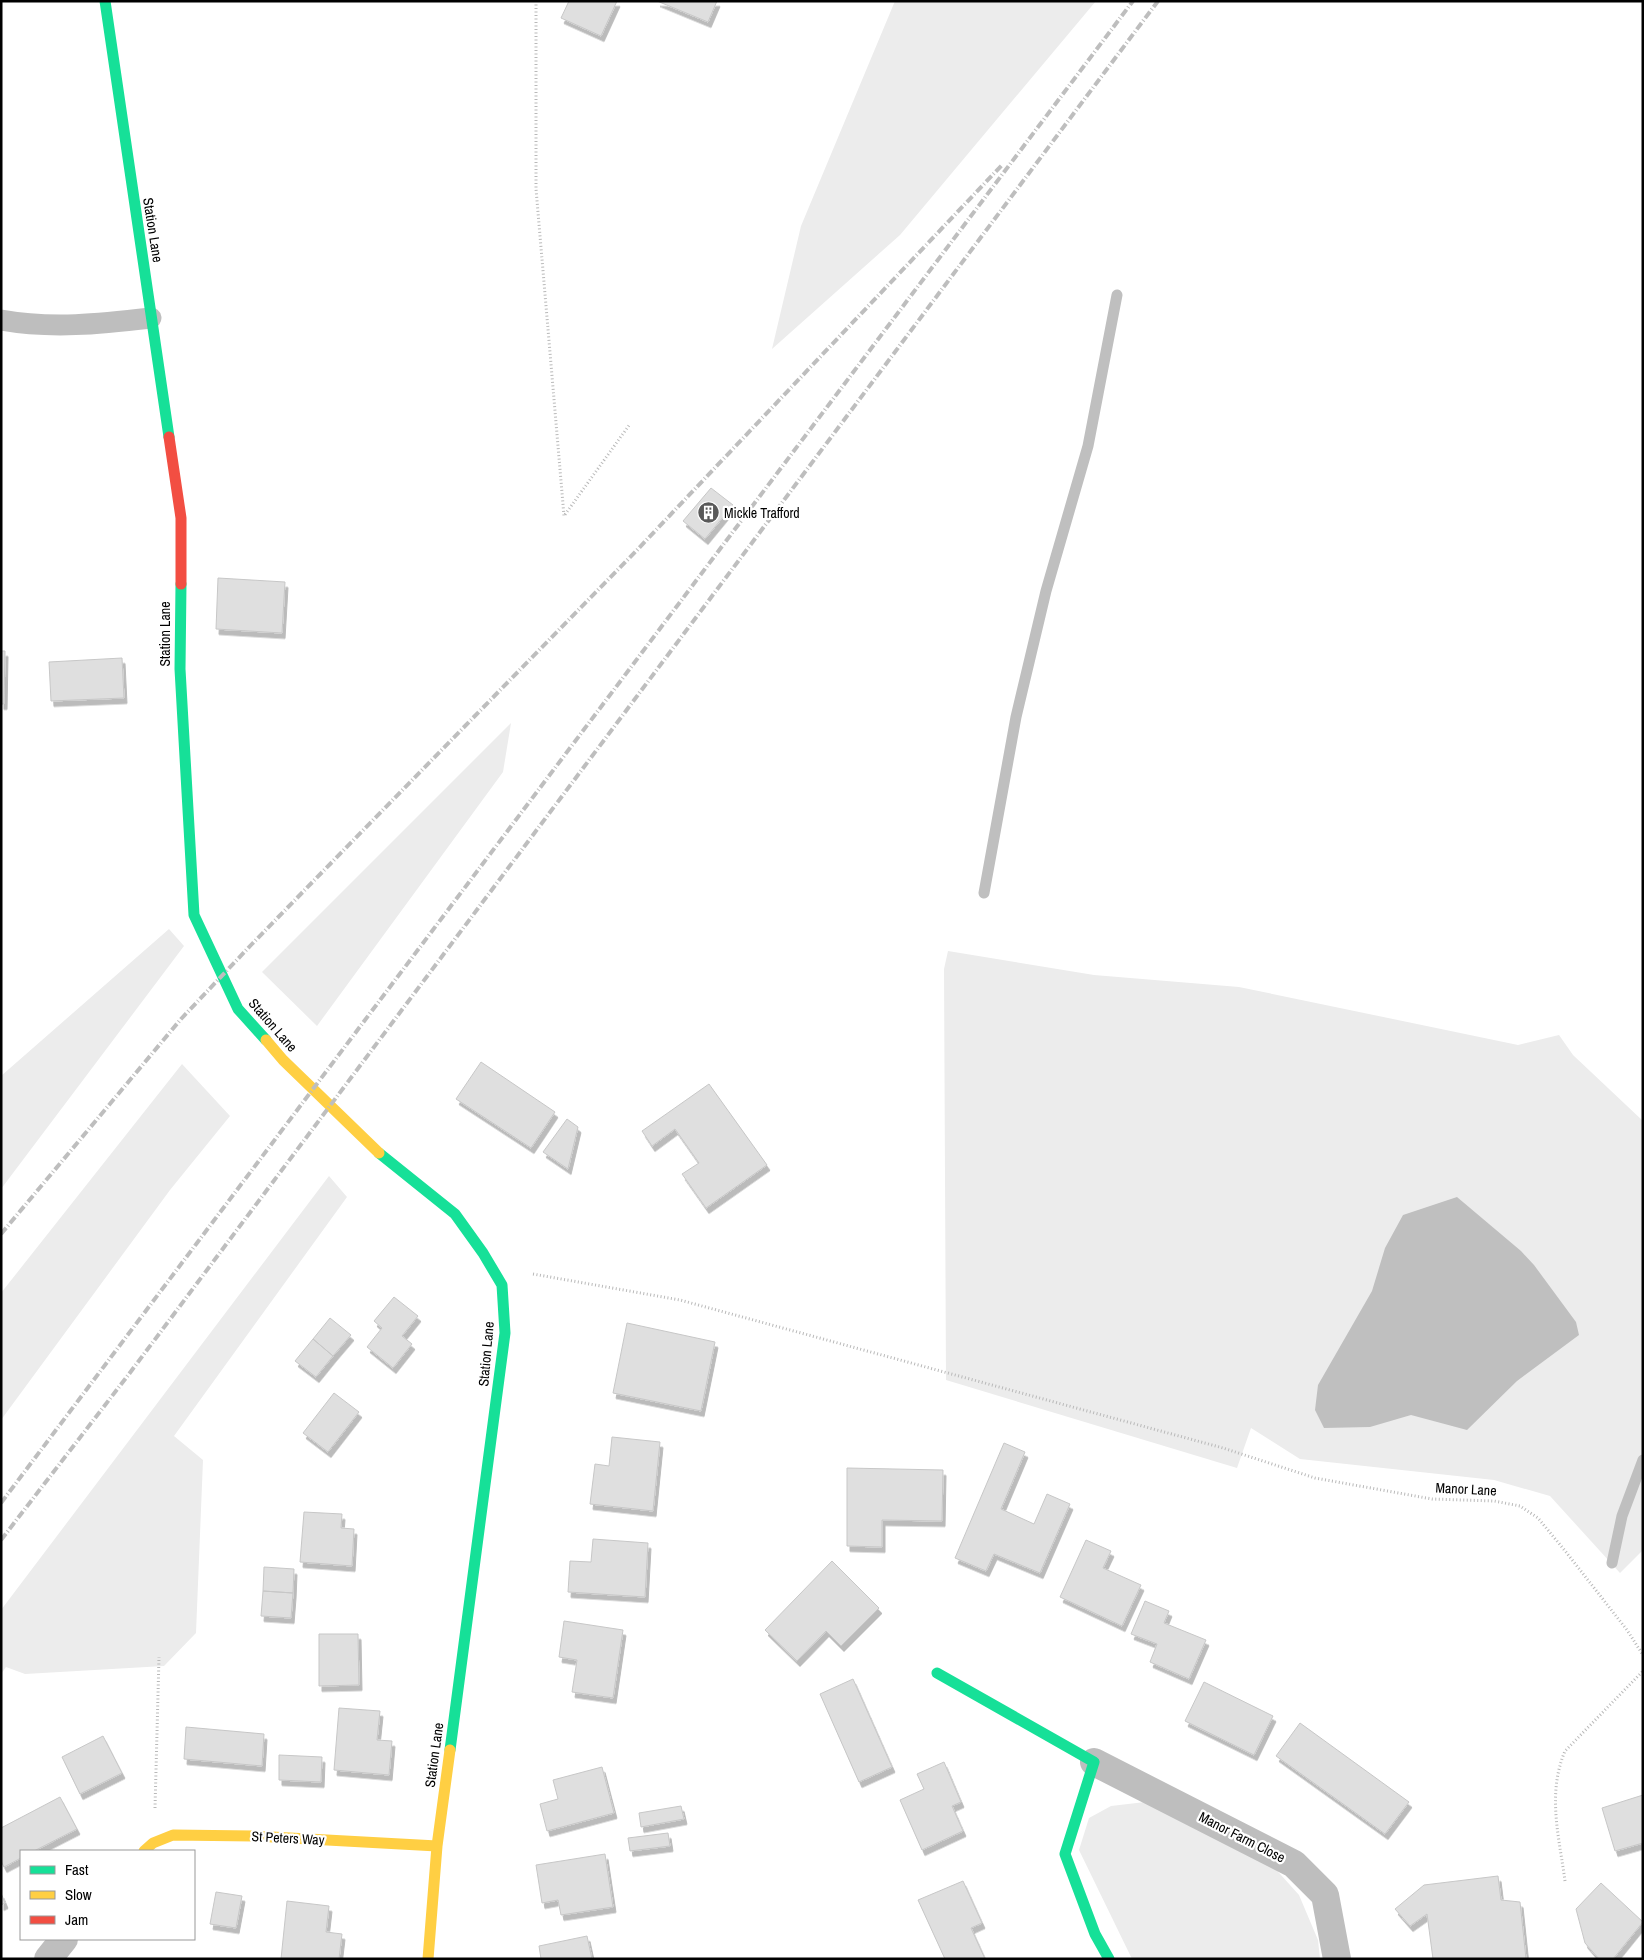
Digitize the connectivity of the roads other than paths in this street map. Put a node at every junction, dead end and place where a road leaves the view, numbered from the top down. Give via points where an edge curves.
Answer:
1 (106, 1) edge
2 (151, 318) junction
3 (1, 320) edge
4 (937, 1674) dead end
5 (1094, 1762) junction
6 (437, 1846) junction
7 (145, 1850) edge
8 (63, 1940) edge
9 (48, 1959) edge
10 (428, 1959) edge
11 (1109, 1959) edge
12 (1337, 1959) edge

1 - 2 street, Station Lane
2 - 3 lane via 64,326 26,325
2 - 6 street, Station Lane via 180,518 180,669 194,915 238,1009 283,1060 372,1147 455,1214 502,1285 506,1333
4 - 5 street, Manor Farm Close
5 - 11 street via 1065,1854 1095,1934
5 - 12 street, Manor Farm Close via 1294,1864 1325,1895
6 - 7 street, St Peters Way via 173,1835
6 - 10 street, Station Lane
8 - 9 street

